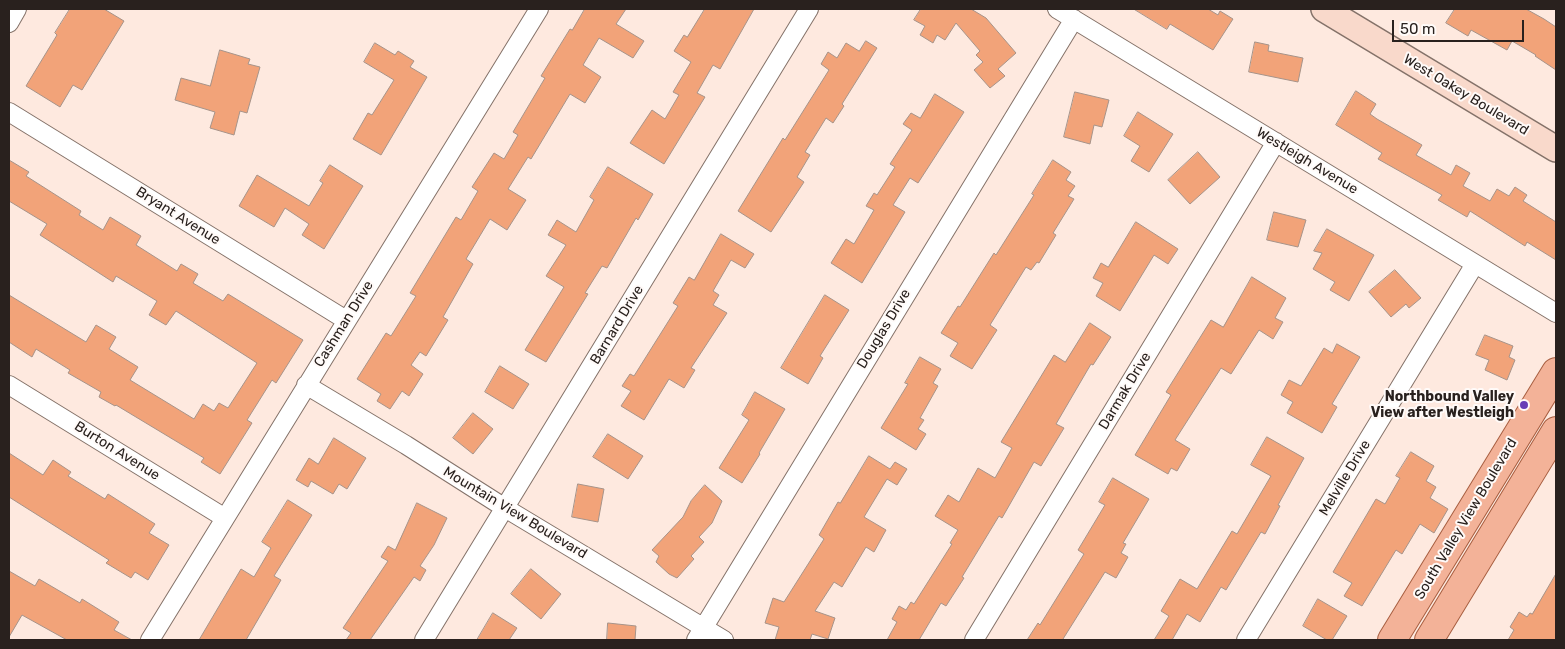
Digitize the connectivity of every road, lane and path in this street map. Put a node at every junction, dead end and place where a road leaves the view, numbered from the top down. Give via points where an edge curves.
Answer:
1 (17, 9) edge
2 (539, 9) edge
3 (809, 9) edge
4 (1057, 9) edge
5 (1324, 9) edge
6 (1074, 18) junction
7 (9, 23) edge
8 (9, 112) edge
9 (1276, 142) junction
10 (1556, 150) edge
11 (1475, 264) junction
12 (1556, 313) edge
13 (346, 320) junction
14 (1556, 372) edge
15 (9, 385) edge
16 (306, 385) junction
17 (1556, 431) edge
18 (505, 508) junction
19 (225, 518) junction
20 (700, 634) edge
21 (150, 640) edge
22 (424, 640) edge
23 (724, 640) edge
24 (974, 640) edge
25 (1246, 640) edge
26 (1392, 640) edge
27 (1429, 640) edge

1 - 7 street
2 - 13 street, Cashman Drive
3 - 18 street, Barnard Drive
4 - 6 street, Westleigh Avenue
5 - 10 main road, West Oakey Boulevard
6 - 9 street, Westleigh Avenue
6 - 20 street, Douglas Drive
8 - 13 street, Bryant Avenue
9 - 11 street, Westleigh Avenue
9 - 24 street, Darmak Drive
11 - 12 street, Westleigh Avenue
11 - 25 street, Melville Drive
13 - 16 street, Cashman Drive
14 - 26 main road, South Valley View Boulevard
15 - 19 street, Burton Avenue
16 - 18 street, Mountain View Boulevard
16 - 19 street, Cashman Drive
17 - 27 main road
18 - 20 street, Mountain View Boulevard
18 - 22 street, Barnard Drive
19 - 21 street, Cashman Drive
20 - 23 street, Mountain View Boulevard

